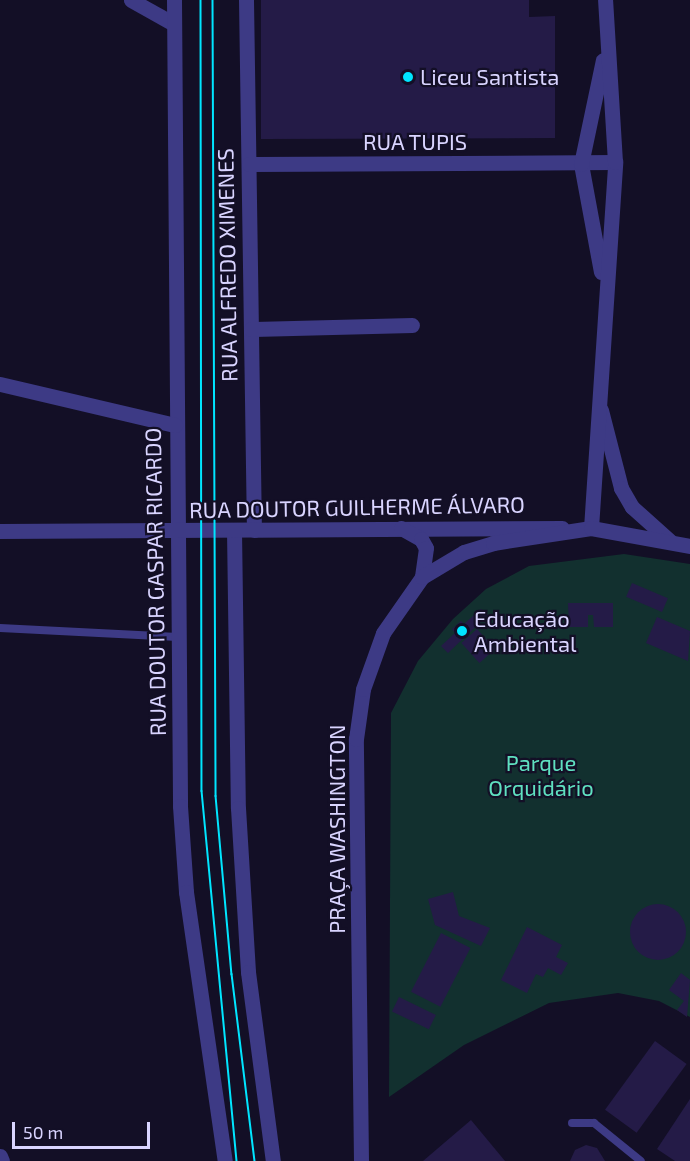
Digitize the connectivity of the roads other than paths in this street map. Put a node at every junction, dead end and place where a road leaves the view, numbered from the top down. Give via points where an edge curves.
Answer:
1 (130, 0) edge
2 (174, 0) edge
3 (246, 0) edge
4 (605, 0) edge
5 (174, 24) junction
6 (607, 40) junction
7 (615, 162) junction
8 (249, 164) junction
9 (581, 164) junction
10 (605, 292) junction
11 (412, 325) dead end
12 (251, 329) junction
13 (0, 384) edge
14 (598, 399) junction
15 (175, 424) junction
16 (401, 528) junction
17 (571, 528) junction
18 (591, 528) junction
19 (234, 530) junction
20 (254, 530) junction
21 (0, 531) edge
22 (177, 531) junction
23 (670, 542) junction
24 (690, 546) edge
25 (422, 577) junction
26 (0, 628) edge
27 (178, 637) junction
28 (572, 1122) dead end
29 (0, 1156) edge
30 (2, 1161) edge
31 (225, 1161) edge
32 (273, 1161) edge
33 (361, 1161) edge
34 (641, 1161) edge

1 - 5 street
2 - 5 street, RUA DOUTOR GASPAR RICARDO
3 - 8 street, RUA ALFREDO XIMENES
4 - 6 street
5 - 15 street, RUA DOUTOR GASPAR RICARDO
6 - 7 street
6 - 9 street
7 - 9 street, RUA TUPIS
7 - 10 street
8 - 9 street, RUA TUPIS
8 - 12 street, RUA ALFREDO XIMENES
9 - 10 street
10 - 14 street
11 - 12 street
12 - 20 street, RUA ALFREDO XIMENES
13 - 15 street
14 - 18 street
14 - 23 street via 621,488 638,514
15 - 22 street, RUA DOUTOR GASPAR RICARDO
16 - 17 street, RUA DOUTOR GUILHERME ÁLVARO
16 - 20 street, RUA DOUTOR GUILHERME ÁLVARO
16 - 25 street via 421,539 426,548
17 - 18 street, PRAÇA WASHINGTON
17 - 25 street, PRAÇA WASHINGTON via 464,552
18 - 23 street, PRAÇA WASHINGTON
19 - 20 street, RUA DOUTOR GUILHERME ÁLVARO
19 - 22 street, RUA DOUTOR GUILHERME ÁLVARO
19 - 32 street via 238,808 247,960
21 - 22 street, RUA DOUTOR GUILHERME ÁLVARO
22 - 27 street, RUA DOUTOR GASPAR RICARDO
23 - 24 street, PRAÇA WASHINGTON
25 - 33 street, PRAÇA WASHINGTON via 383,633 370,663 356,739
26 - 27 lane
27 - 31 street, RUA DOUTOR GASPAR RICARDO via 180,806 186,891
28 - 34 lane via 594,1123
29 - 30 street

